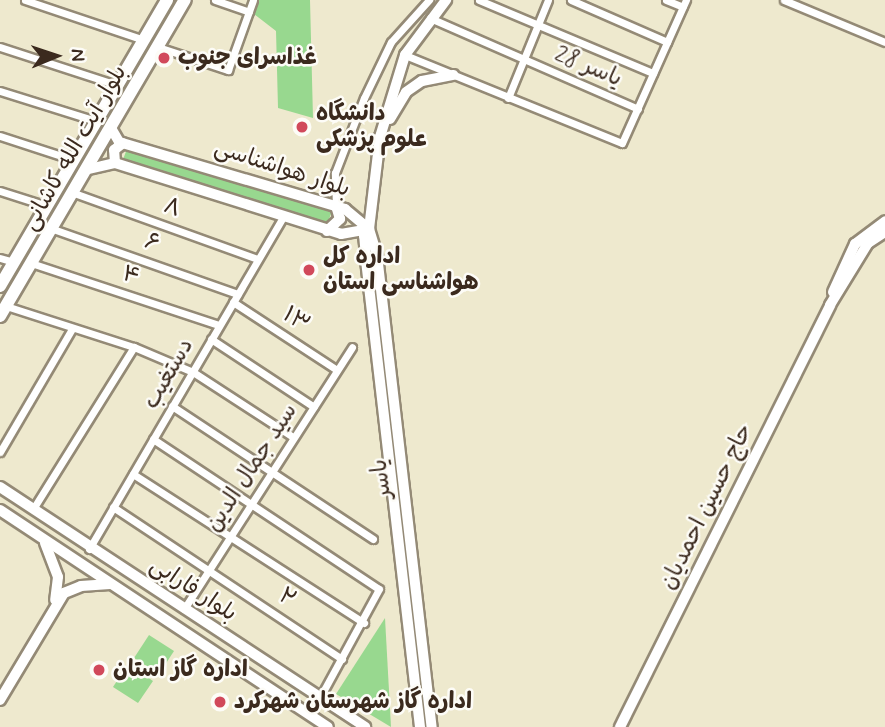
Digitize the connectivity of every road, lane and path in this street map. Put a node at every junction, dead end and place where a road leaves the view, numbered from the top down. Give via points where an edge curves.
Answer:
1 (25, 0) edge
2 (167, 0) edge
3 (185, 0) edge
4 (215, 0) edge
5 (253, 0) edge
6 (429, 0) edge
7 (446, 0) edge
8 (479, 0) edge
9 (548, 0) edge
10 (571, 0) edge
11 (666, 0) edge
12 (784, 0) edge
13 (685, 4) edge
14 (249, 12) junction
15 (430, 18) junction
16 (539, 23) junction
17 (144, 40) junction
18 (667, 42) junction
19 (885, 42) edge
20 (0, 47) edge
21 (158, 47) junction
22 (405, 55) junction
23 (524, 60) junction
24 (653, 73) junction
25 (453, 75) junction
26 (117, 85) junction
27 (0, 91) edge
28 (509, 98) junction
29 (638, 108) junction
30 (96, 121) junction
31 (111, 128) junction
32 (0, 136) edge
33 (380, 137) junction
34 (124, 143) junction
35 (74, 160) junction
36 (116, 163) junction
37 (89, 169) junction
38 (0, 191) edge
39 (74, 193) junction
40 (47, 206) junction
41 (336, 206) junction
42 (282, 219) junction
43 (885, 221) edge
44 (52, 229) junction
45 (369, 229) junction
46 (327, 231) junction
47 (885, 232) edge
48 (0, 258) edge
49 (257, 260) junction
50 (14, 262) junction
51 (31, 263) junction
52 (0, 286) edge
53 (238, 294) junction
54 (233, 302) junction
55 (830, 305) junction
56 (3, 311) edge
57 (219, 325) junction
58 (72, 329) junction
59 (211, 339) junction
60 (134, 347) junction
61 (352, 347) dead end
62 (337, 370) junction
63 (193, 372) junction
64 (172, 406) junction
65 (314, 407) junction
66 (293, 437) junction
67 (153, 439) junction
68 (0, 452) edge
69 (271, 471) junction
70 (133, 474) junction
71 (0, 487) edge
72 (252, 501) junction
73 (113, 507) junction
74 (33, 509) junction
75 (0, 510) edge
76 (402, 522) junction
77 (232, 534) junction
78 (43, 539) junction
79 (373, 539) dead end
80 (89, 549) junction
81 (209, 569) junction
82 (110, 584) junction
83 (54, 606) junction
84 (184, 609) junction
85 (364, 623) junction
86 (342, 659) junction
87 (320, 697) junction
88 (0, 699) edge
89 (309, 715) junction
90 (328, 727) edge
91 (365, 727) edge
92 (420, 727) edge
93 (432, 727) edge
94 (620, 727) edge

1 - 17 street
2 - 17 main road, بلوار آیت الله کاشانی
3 - 21 main road, بلوار آیت الله کاشانی
4 - 14 street
5 - 14 street
6 - 41 street via 391,42 364,99 335,173
7 - 15 main road, یاسر
8 - 16 street
9 - 16 street
10 - 18 street
11 - 13 street
12 - 19 street
13 - 18 street
14 - 21 street via 228,70
15 - 22 main road, یاسر
15 - 23 street, یاسر 28
16 - 23 street
16 - 24 street
17 - 26 main road, بلوار آیت الله کاشانی
18 - 24 street
20 - 26 street
21 - 31 main road, بلوار آیت الله کاشانی
22 - 25 street
22 - 33 main road, یاسر
23 - 28 street
23 - 29 street, یاسر 28
24 - 29 street
25 - 28 street
25 - 33 main road via 422,81 406,92
26 - 30 main road, بلوار آیت الله کاشانی
27 - 30 street
28 - 29 street via 622,143
30 - 35 main road, بلوار آیت الله کاشانی
31 - 34 main road
31 - 37 main road, بلوار آیت الله کاشانی
32 - 35 street
33 - 45 main road, یاسر
34 - 36 main road via 114,150
34 - 41 main road, بلوار هواشناسی
35 - 40 main road, بلوار آیت الله کاشانی
36 - 37 main road
36 - 42 main road, بلوار هواشناسی
37 - 39 main road, بلوار آیت الله کاشانی
38 - 40 street
39 - 44 main road, بلوار آیت الله کاشانی
39 - 49 street, ۸
40 - 50 main road, بلوار آیت الله کاشانی
41 - 45 main road, بلوار هواشناسی
41 - 46 main road via 340,219
42 - 46 main road, بلوار هواشناسی
42 - 49 street, دستغیب
43 - 55 main road, حاج حسین احمدیان via 865,233 850,252
44 - 51 main road, بلوار آیت الله کاشانی
44 - 53 street, ۶
45 - 46 main road, بلوار هواشناسی
45 - 76 main road, یاسر via 377,255
47 - 55 main road, حاج حسین احمدیان via 868,243
48 - 50 street
49 - 53 street, دستغیب
50 - 52 main road, بلوار آیت الله کاشانی
51 - 56 main road, بلوار آیت الله کاشانی
51 - 57 street, ۴
53 - 54 street, دستغیب
54 - 57 street, دستغیب
54 - 62 street, ۱۳
55 - 94 main road, حاج حسین احمدیان
56 - 58 street
57 - 59 street, دستغیب
58 - 60 street
58 - 68 street
59 - 63 street, دستغیب
59 - 65 street
60 - 63 street
60 - 74 street
61 - 62 street, سید جمال الدین
62 - 65 street, سید جمال الدین
63 - 64 street, دستغیب
63 - 66 street
64 - 67 street, دستغیب
64 - 69 street
65 - 66 street, سید جمال الدین
66 - 69 street, سید جمال الدین
67 - 70 street, دستغیب
67 - 72 street
69 - 72 street, سید جمال الدین
69 - 79 street
70 - 73 street, دستغیب
70 - 77 street
71 - 74 main road, بلوار فارابی
72 - 77 street, سید جمال الدین
72 - 85 street via 379,589
73 - 80 street, دستغیب
73 - 81 street, ۲
74 - 80 main road, بلوار فارابی
75 - 78 main road, بلوار فارابی
76 - 92 main road, یاسر
76 - 93 main road, یاسر
77 - 81 street, سید جمال الدین
77 - 85 street
78 - 82 main road, بلوار فارابی
78 - 83 main road via 58,577
80 - 84 main road, بلوار فارابی
81 - 84 street, سید جمال الدین
81 - 86 street, ۲
82 - 83 main road via 81,586 64,593
82 - 89 main road, بلوار فارابی
83 - 88 main road
84 - 87 main road, بلوار فارابی
85 - 86 street
86 - 87 street
87 - 89 main road
87 - 91 main road, بلوار فارابی
89 - 90 main road, بلوار فارابی

